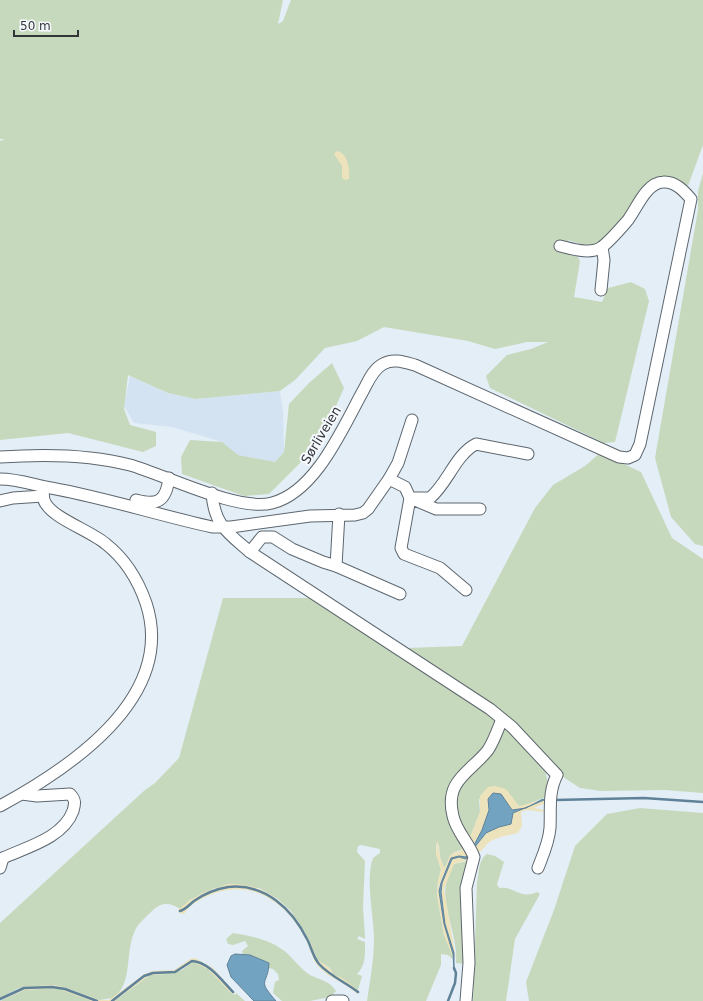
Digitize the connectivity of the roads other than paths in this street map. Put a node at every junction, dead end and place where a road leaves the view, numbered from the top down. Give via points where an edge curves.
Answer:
1 (560, 246) dead end
2 (602, 247) junction
3 (601, 290) dead end
4 (412, 420) dead end
5 (528, 454) dead end
6 (0, 457) edge
7 (169, 478) junction
8 (0, 479) edge
9 (389, 479) junction
10 (46, 490) junction
11 (212, 494) junction
12 (410, 498) junction
13 (0, 501) edge
14 (480, 509) dead end
15 (339, 514) junction
16 (222, 528) junction
17 (250, 552) junction
18 (336, 566) junction
19 (466, 590) dead end
20 (400, 594) dead end
21 (502, 719) junction
22 (22, 794) junction
23 (0, 806) edge
24 (1, 860) edge
25 (538, 868) dead end
26 (332, 1001) edge
27 (342, 1001) edge
28 (466, 1001) edge

1 - 2 street via 583,251
2 - 3 street via 604,260
2 - 11 street, Sørliveien via 628,220 654,185 672,183 691,199 640,444 635,455 628,458 619,456 415,365 394,361 383,364 371,377 320,467 302,487 271,504 238,502
4 - 9 street via 398,463
5 - 12 street via 476,444 460,459 430,498
6 - 7 street, Sørliveien via 31,455 87,458 129,465
7 - 10 street via 165,494 153,503 81,486 64,484
7 - 11 street, Sørliveien
8 - 10 street via 14,479
9 - 12 street via 405,487
9 - 15 street via 363,513
10 - 13 street
10 - 16 street via 90,495 181,520
10 - 22 street via 46,505 106,543 129,569 152,619 152,640 145,673 134,698 125,710 87,747
11 - 16 street via 212,505
12 - 14 street via 436,509
12 - 19 street via 401,548 404,554 440,568
15 - 16 street
15 - 18 street
16 - 17 street
17 - 18 street via 262,537 267,536
17 - 21 street
18 - 20 street
21 - 25 street via 557,775 550,796 550,828
21 - 28 street via 489,748 462,776 452,799 455,823 474,857 466,888 469,963
22 - 23 street
22 - 24 street via 70,794 75,804 70,817 56,833
26 - 27 street

